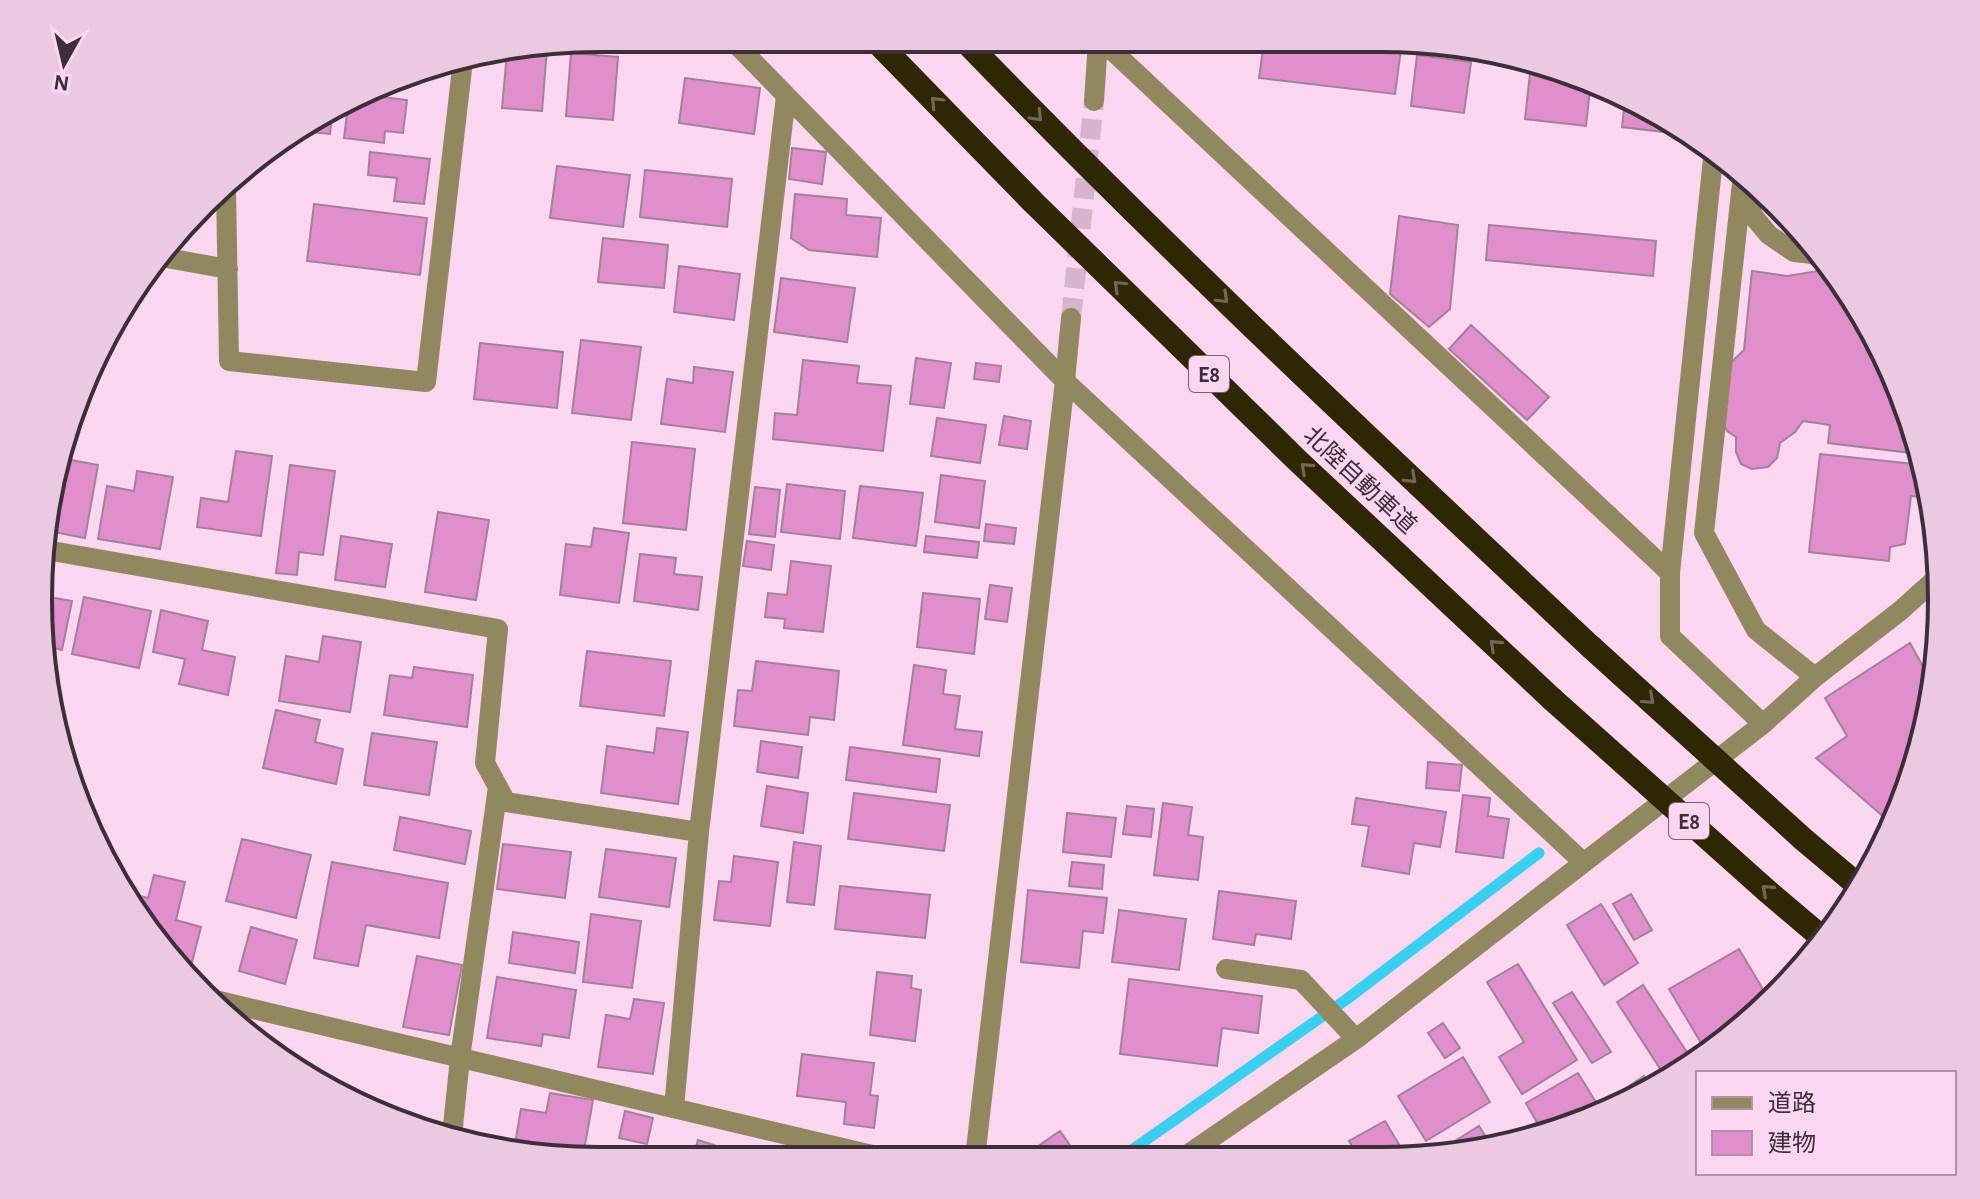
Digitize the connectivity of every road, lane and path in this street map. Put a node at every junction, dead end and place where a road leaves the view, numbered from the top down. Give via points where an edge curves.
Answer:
1 (744, 52) edge
2 (887, 52) edge
3 (976, 52) edge
4 (1099, 52) edge
5 (1112, 52) edge
6 (462, 70) edge
7 (786, 96) junction
8 (1094, 101) tunnel mouth
9 (1712, 164) edge
10 (1742, 189) edge
11 (1747, 193) edge
12 (226, 199) edge
13 (1804, 253) edge
14 (171, 259) edge
15 (228, 269) junction
16 (1071, 318) tunnel mouth
17 (1065, 381) junction
18 (54, 551) edge
19 (1670, 573) junction
20 (1928, 586) edge
21 (1815, 677) junction
22 (1763, 724) junction
23 (498, 787) junction
24 (699, 832) junction
25 (1583, 862) junction
26 (1851, 879) edge
27 (1816, 932) edge
28 (1226, 969) dead end
29 (231, 1004) edge
30 (1356, 1039) junction
31 (460, 1058) junction
32 (674, 1108) junction
33 (453, 1127) edge
34 (839, 1147) edge
35 (976, 1147) edge
36 (1198, 1147) edge

1 - 7 street
27 -> 2 highway, 北陸自動車道 / E8, bridge via 1552,699 1298,461
3 -> 26 highway, 北陸自動車道, bridge via 1322,395 1591,647
4 - 8 street
5 - 19 street
6 - 15 street via 426,382 229,361
7 - 17 street
7 - 24 street
9 - 19 street
10 - 21 street via 1704,533 1756,630
11 - 13 street via 1753,216 1769,235
12 - 15 street
14 - 15 street
16 - 17 street
17 - 25 street
17 - 35 street
18 - 23 street via 498,629 485,763
19 - 22 street via 1670,636
20 - 21 street
21 - 22 street
22 - 25 street
23 - 24 street via 506,802
23 - 31 street
24 - 32 street
25 - 30 street
28 - 30 street via 1301,980
29 - 31 street
30 - 36 street
31 - 32 street
31 - 33 street
32 - 34 street

